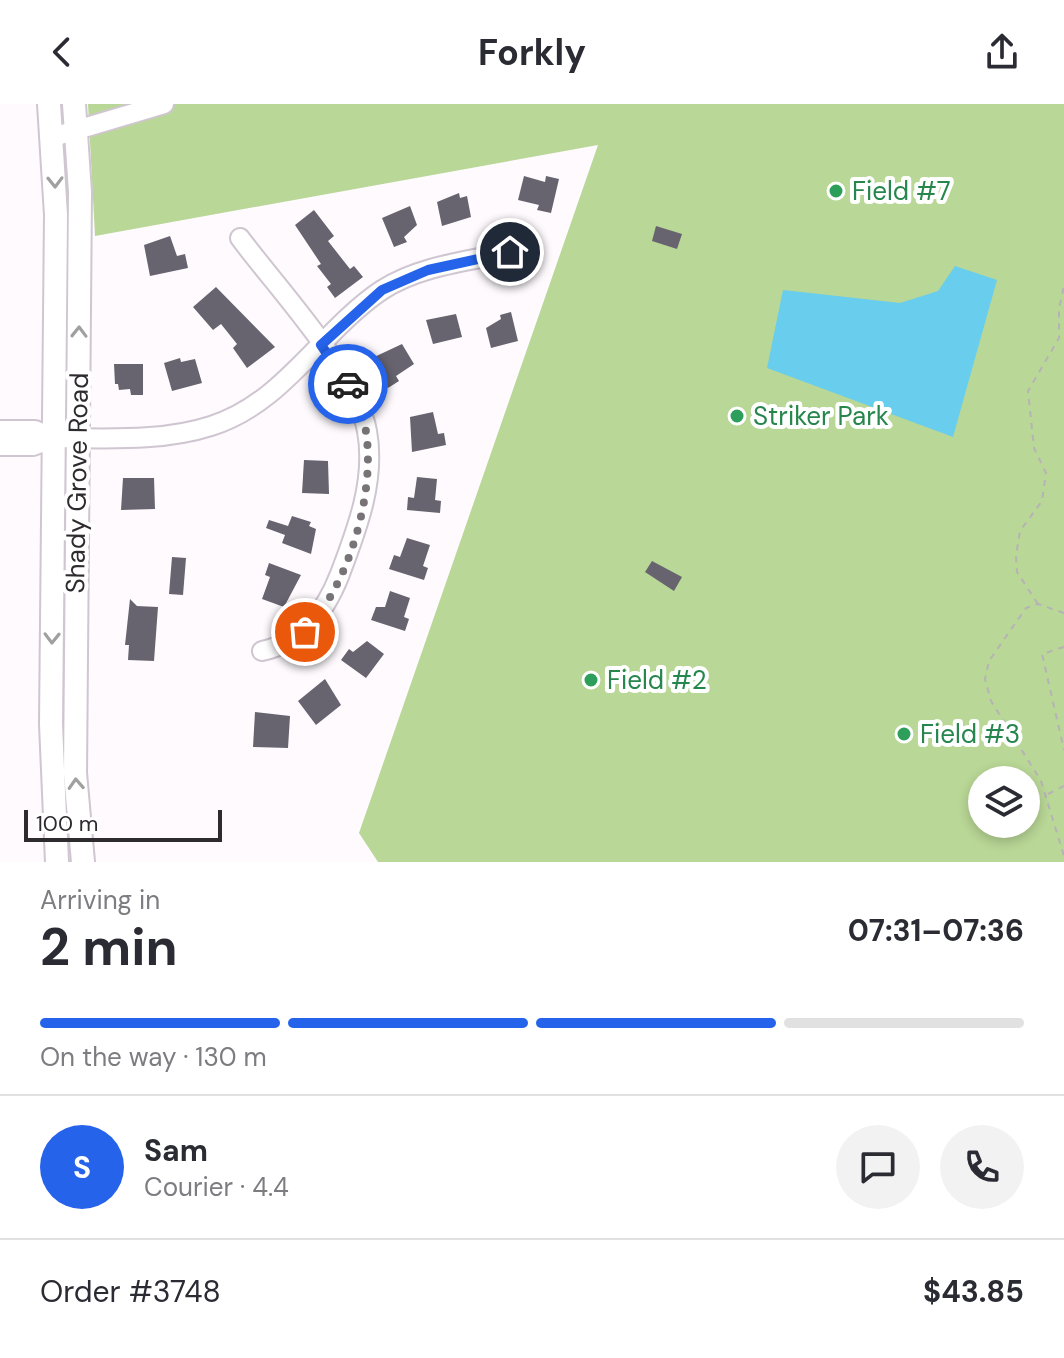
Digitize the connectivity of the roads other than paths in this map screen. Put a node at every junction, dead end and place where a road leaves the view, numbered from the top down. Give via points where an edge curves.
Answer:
1 (49, 104) edge
2 (74, 104) edge
3 (164, 104) edge
4 (77, 130) junction
5 (53, 137) junction
6 (240, 238) dead end
7 (510, 252) dead end
8 (321, 345) junction
9 (0, 430) edge
10 (54, 438) junction
11 (78, 438) junction
12 (0, 446) edge
13 (262, 651) dead end
14 (81, 851) edge
15 (56, 854) edge

1 - 5 main road, Shady Grove Road
2 - 4 main road, Shady Grove Road
3 - 4 street
4 - 5 street
11 -> 4 main road, Shady Grove Road
5 -> 10 main road, Shady Grove Road
6 - 8 street
7 - 8 street via 428,270 382,290
8 - 11 street via 267,396 212,426 178,434
8 - 13 street via 352,390 367,431 369,475 360,523 331,596 305,632 285,646
9 - 10 street via 35,430
10 - 11 street
10 - 12 street via 33,446
10 -> 15 main road, Shady Grove Road via 51,724
14 -> 11 main road, Shady Grove Road via 75,773
14 - 15 street

